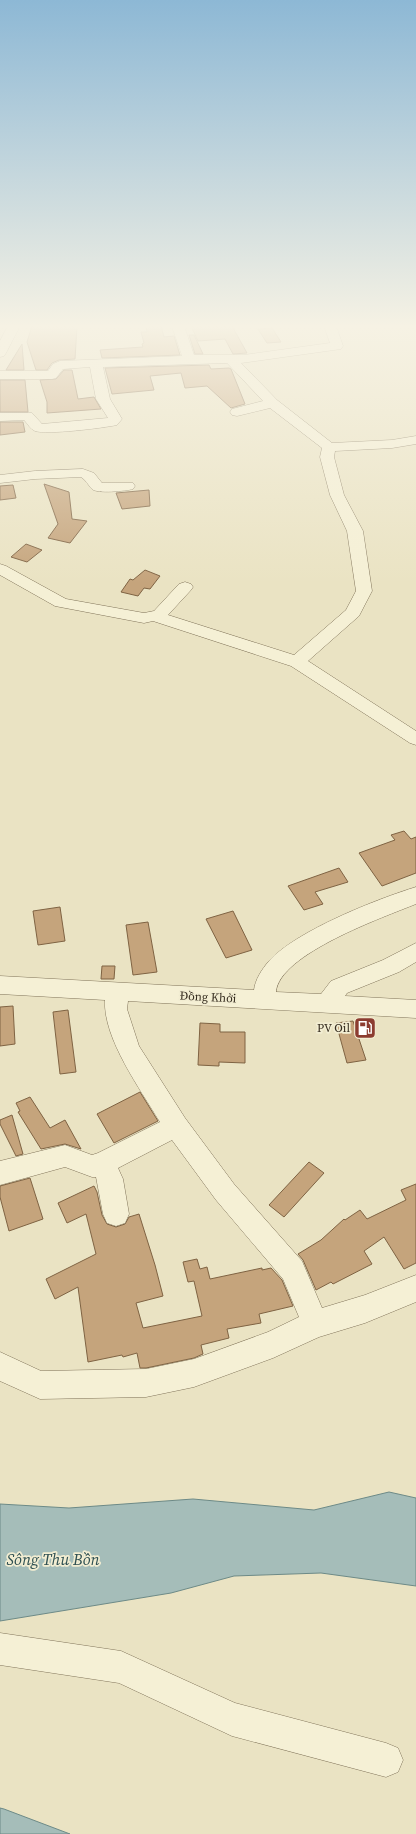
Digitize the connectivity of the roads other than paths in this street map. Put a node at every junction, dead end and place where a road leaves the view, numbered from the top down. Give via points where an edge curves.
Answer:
1 (111, 412) edge
2 (283, 412) edge
3 (0, 417) edge
4 (416, 440) edge
5 (329, 446) junction
6 (0, 479) edge
7 (128, 486) dead end
8 (0, 569) edge
9 (185, 587) dead end
10 (156, 616) junction
11 (297, 662) junction
12 (416, 739) edge
13 (416, 895) edge
14 (416, 952) edge
15 (0, 985) edge
16 (118, 992) junction
17 (265, 1000) junction
18 (327, 1003) junction
19 (416, 1009) edge
20 (176, 1126) junction
21 (102, 1164) junction
22 (0, 1173) edge
23 (116, 1214) dead end
24 (416, 1288) edge
25 (315, 1324) junction
26 (0, 1366) edge
27 (0, 1649) edge
28 (386, 1760) dead end

1 - 3 street via 115,419 112,422 40,428 34,426 27,416
2 - 5 street
4 - 5 street via 392,444
5 - 11 street via 327,457 337,495 355,531 364,591 353,613
6 - 7 street via 83,474 89,476 98,487
8 - 10 street via 61,603 144,618
9 - 10 street
10 - 11 street
11 - 12 street
13 - 17 street via 306,945 281,962 267,981
14 - 18 street via 390,966 340,986
15 - 16 street, Đồng Khởi
16 - 17 street, Đồng Khởi
16 - 20 street via 116,1009 128,1049
17 - 18 street, Đồng Khởi
18 - 19 street, Đồng Khởi
20 - 21 street
20 - 25 street via 225,1192 293,1270
21 - 22 street via 92,1166 65,1156
21 - 23 street via 110,1179
24 - 25 street via 365,1309
25 - 26 street via 273,1344 194,1372 146,1383 40,1385
27 - 28 street via 121,1667 232,1719

